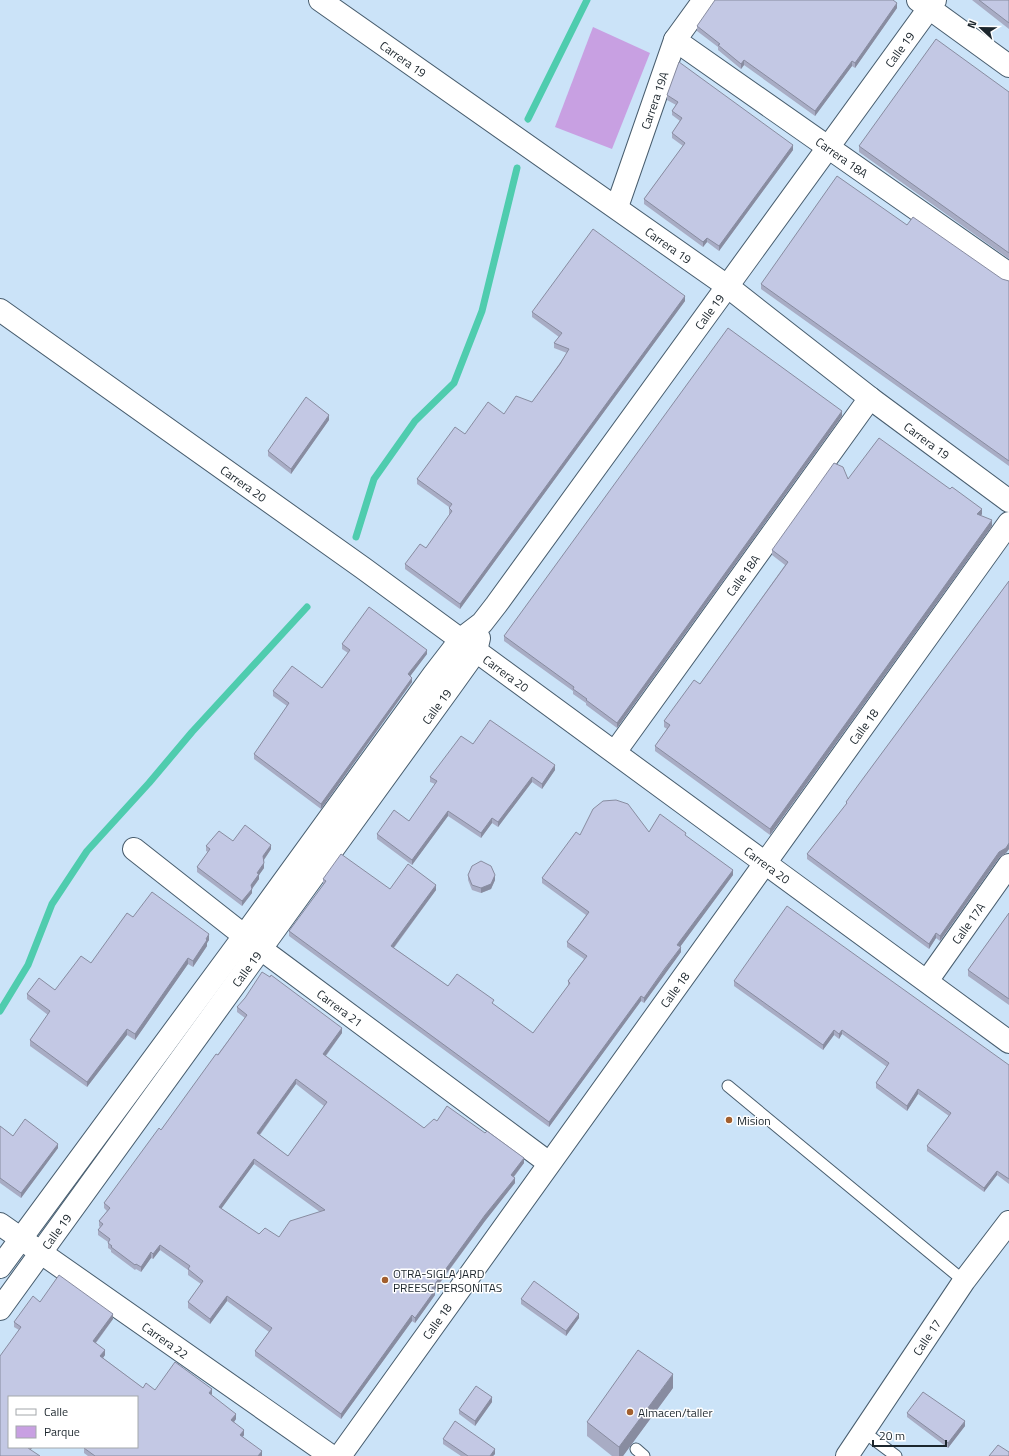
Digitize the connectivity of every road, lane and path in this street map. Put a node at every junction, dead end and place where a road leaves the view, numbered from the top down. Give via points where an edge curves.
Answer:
1 (320, 0) edge
2 (704, 0) edge
3 (927, 3) edge
4 (675, 40) junction
5 (1009, 66) edge
6 (828, 146) junction
7 (617, 207) junction
8 (1009, 274) edge
9 (727, 286) junction
10 (0, 310) edge
11 (870, 398) junction
12 (1009, 501) edge
13 (1009, 523) edge
14 (468, 645) junction
15 (615, 752) junction
16 (134, 849) dead end
17 (765, 862) junction
18 (1009, 865) edge
19 (252, 943) junction
20 (927, 981) junction
21 (1009, 1042) edge
22 (728, 1086) dead end
23 (549, 1163) junction
24 (1009, 1222) edge
25 (0, 1224) edge
26 (21, 1239) junction
27 (41, 1253) junction
28 (0, 1267) edge
29 (964, 1281) junction
30 (0, 1309) edge
31 (864, 1432) junction
32 (331, 1456) edge
33 (340, 1456) edge
34 (848, 1456) edge
35 (896, 1456) edge

1 - 7 street, Carrera 19
2 - 4 street, Carrera 19A
3 - 5 street
3 - 6 street, Calle 19
4 - 6 street, Carrera 18A
4 - 7 street, Carrera 19A
6 - 8 street, Carrera 18A
6 - 9 street, Calle 19
7 - 9 street, Carrera 19
9 - 11 street, Carrera 19
9 - 14 street, Calle 19
10 - 14 street, Carrera 20 via 357,563
11 - 12 street, Carrera 19
11 - 15 street, Calle 18A
13 - 17 street, Calle 18
14 - 15 street, Carrera 20
14 - 19 street, Calle 19
15 - 17 street, Carrera 20
16 - 19 street, Carrera 21
17 - 20 street, Carrera 20
17 - 23 street, Calle 18
18 - 20 street, Calle 17A
19 - 23 street, Carrera 21
19 - 26 street, Calle 19
19 - 27 street, Calle 19
20 - 21 street, Carrera 20
22 - 29 lane
23 - 33 street, Calle 18
24 - 29 street, Calle 17
25 - 26 street, Carrera 22
26 - 27 street, Carrera 22
26 - 28 street, Calle 19
27 - 30 street, Calle 19
27 - 32 street, Carrera 22
29 - 31 street, Calle 17
31 - 34 street, Calle 17
31 - 35 lane

